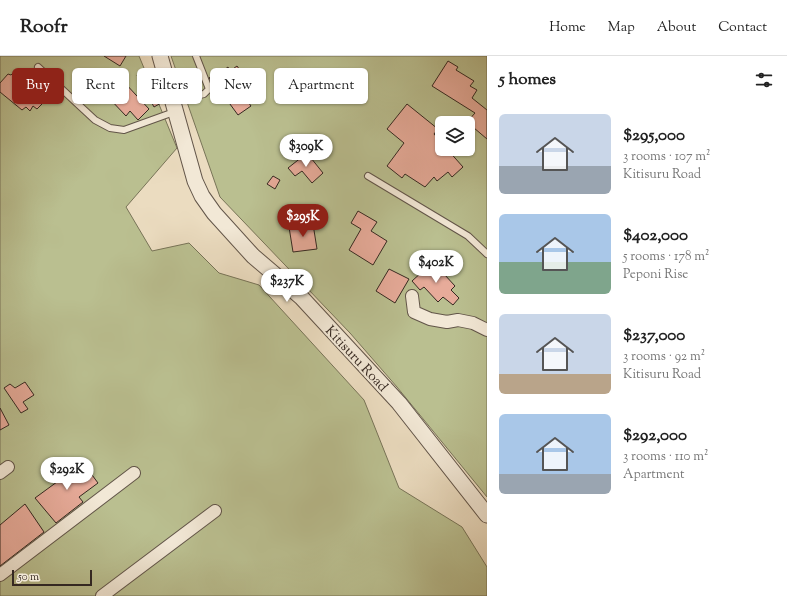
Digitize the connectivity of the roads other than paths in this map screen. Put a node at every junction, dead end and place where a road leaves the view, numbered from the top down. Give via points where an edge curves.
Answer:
1 (160, 56) edge
2 (196, 56) edge
3 (38, 67) dead end
4 (173, 107) junction
5 (368, 176) dead end
6 (487, 254) edge
7 (412, 296) dead end
8 (487, 330) edge
9 (134, 473) dead end
10 (215, 511) dead end
11 (487, 515) edge
12 (0, 575) edge
13 (102, 596) edge

1 - 4 street, Kitisuru Road
2 - 4 lane via 209,89 204,94
3 - 4 lane via 95,120 110,128 124,130
4 - 11 street, Kitisuru Road via 195,181 214,213 253,256 301,297 399,403
5 - 6 lane via 468,236
7 - 8 street via 414,312 430,319 473,323
9 - 12 street
10 - 13 street

